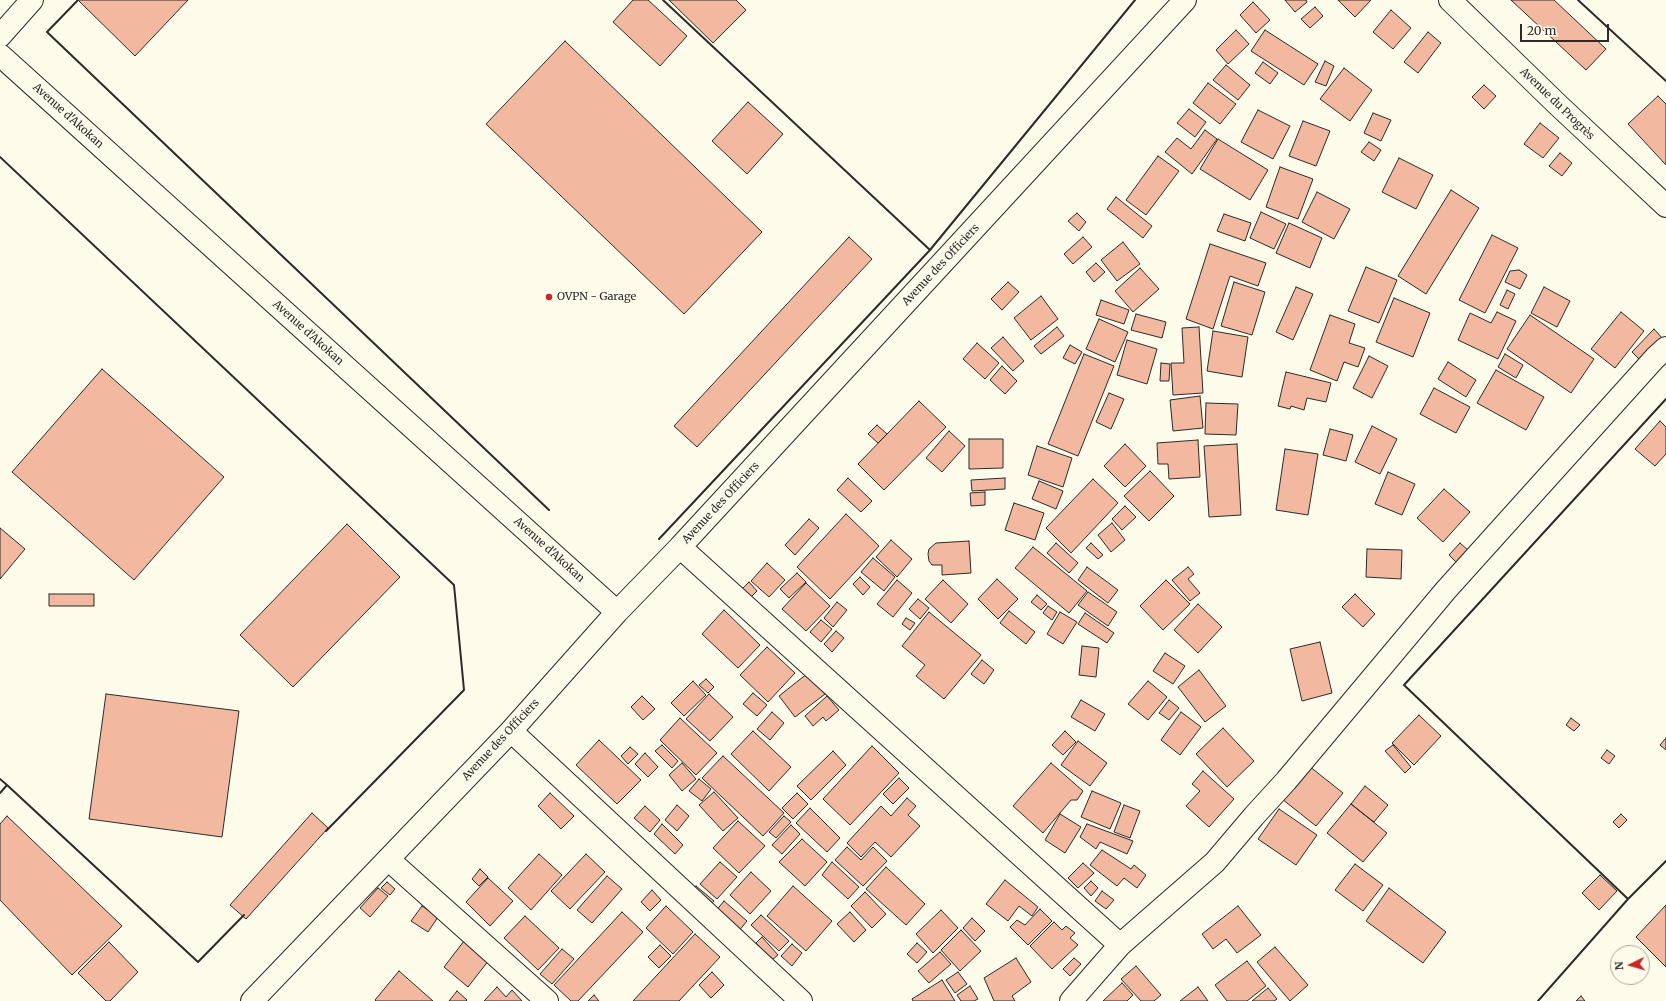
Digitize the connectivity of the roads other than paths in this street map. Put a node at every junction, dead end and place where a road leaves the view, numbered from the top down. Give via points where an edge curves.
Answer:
1 (32, 0) edge
2 (1185, 0) edge
3 (1450, 0) edge
4 (0, 36) edge
5 (0, 54) edge
6 (1666, 206) edge
7 (1666, 348) edge
8 (680, 547) junction
9 (617, 612) junction
10 (511, 731) junction
11 (389, 860) junction
12 (1120, 944) junction
13 (252, 1001) edge
14 (548, 1001) edge
15 (801, 1001) edge
16 (1072, 1001) edge

1 - 4 street
2 - 8 street, Avenue des Officiers
3 - 6 street, Avenue du Progrès
5 - 9 street, Avenue d'Akokan
7 - 12 street via 1446,590 1215,862
8 - 9 street, Avenue des Officiers
8 - 12 street
9 - 10 street, Avenue des Officiers
10 - 11 street, Avenue des Officiers
10 - 15 street
11 - 13 street, Avenue des Officiers
11 - 14 street
12 - 16 street

